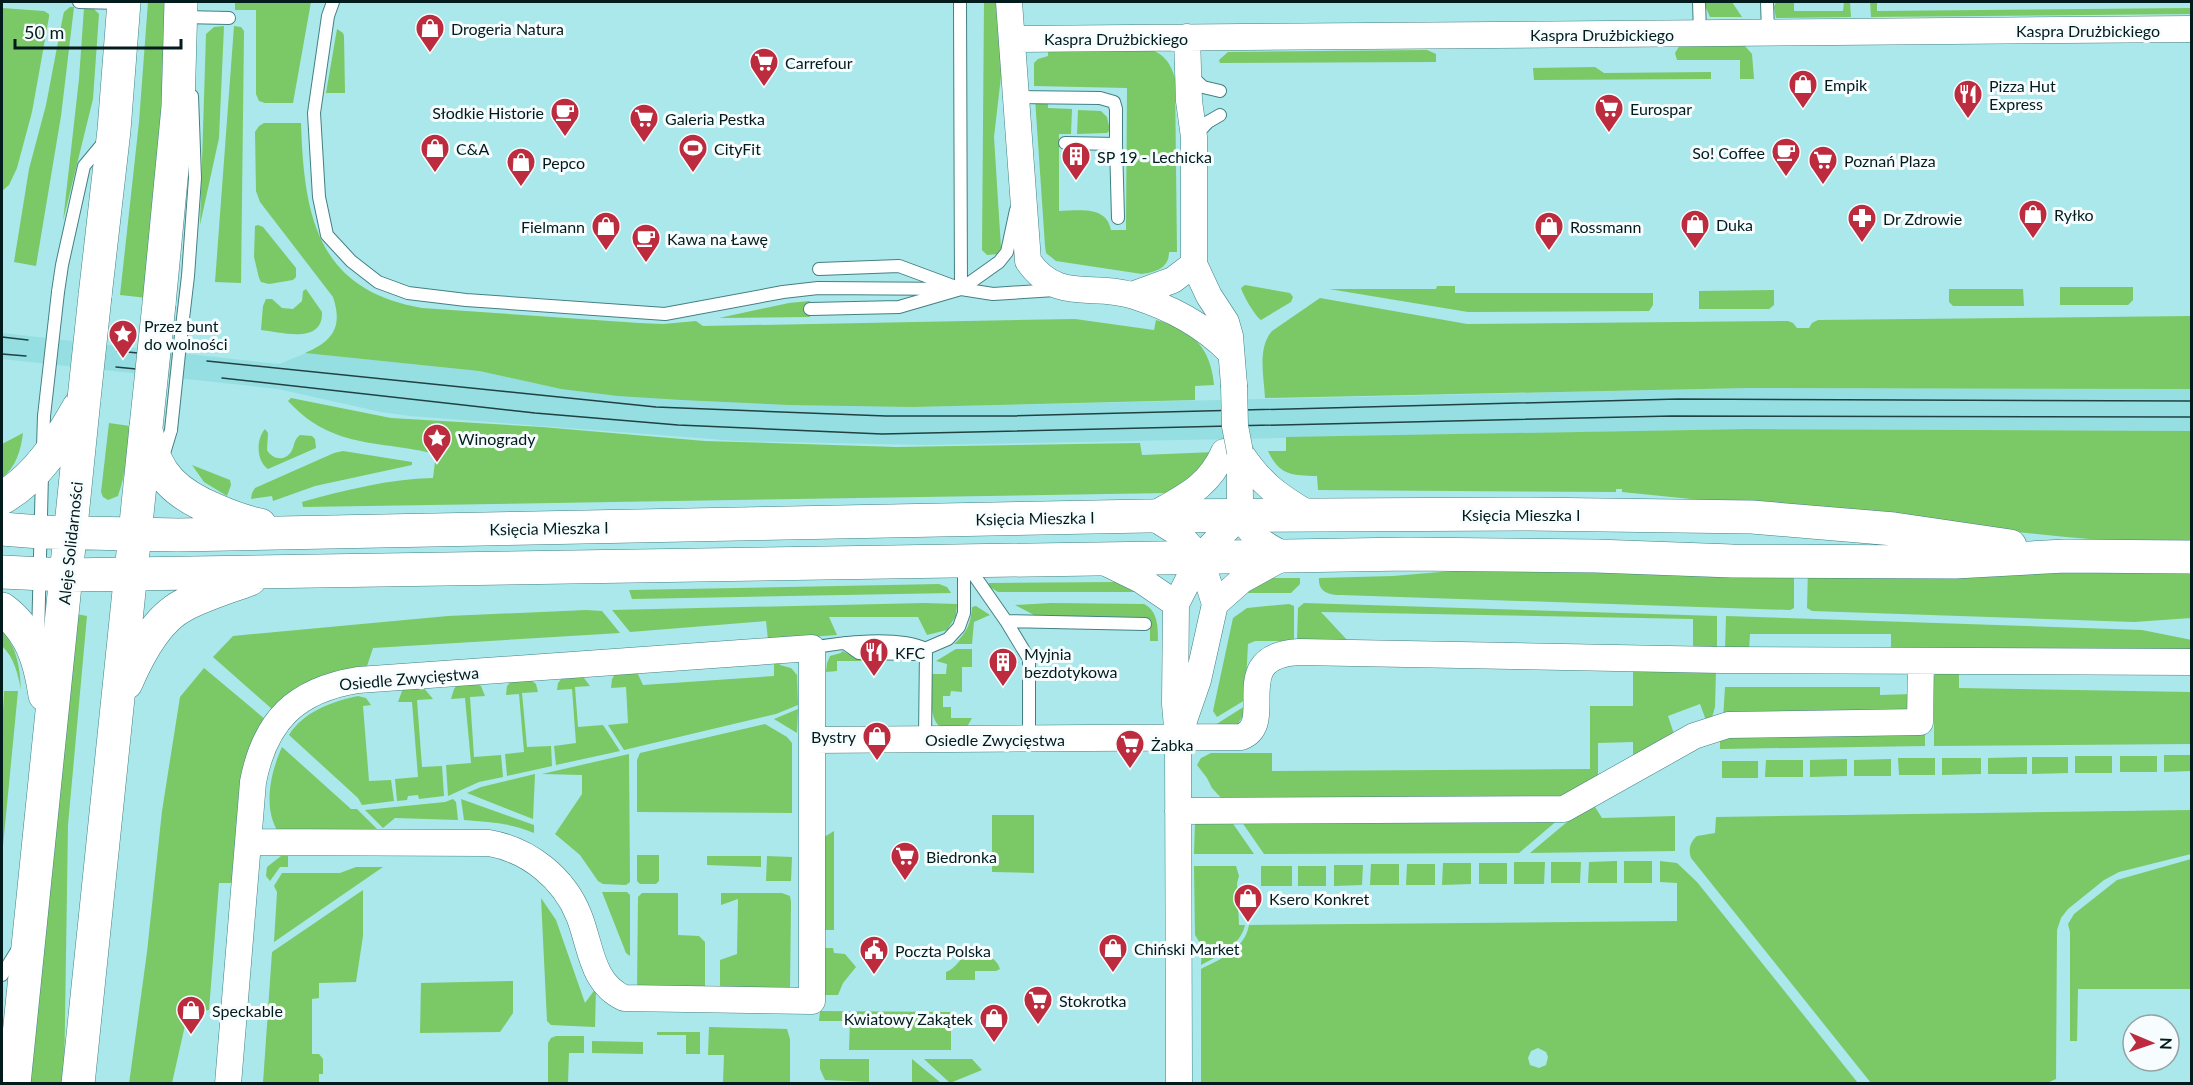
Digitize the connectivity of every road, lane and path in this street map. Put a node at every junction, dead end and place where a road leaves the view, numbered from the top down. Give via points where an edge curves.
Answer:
1 (79, 2) edge
2 (124, 2) edge
3 (333, 2) edge
4 (960, 2) edge
5 (1009, 2) edge
6 (1699, 2) edge
7 (1767, 2) edge
8 (181, 9) edge
9 (229, 18) dead end
10 (2192, 29) edge
11 (1767, 32) junction
12 (1700, 33) junction
13 (1187, 37) junction
14 (1012, 39) junction
15 (1187, 73) junction
16 (1220, 91) dead end
17 (1015, 97) junction
18 (1220, 115) dead end
19 (114, 130) junction
20 (1194, 136) junction
21 (1065, 143) dead end
22 (1116, 144) junction
23 (1021, 182) junction
24 (1118, 218) dead end
25 (1194, 264) junction
26 (819, 269) dead end
27 (961, 289) junction
28 (1071, 289) junction
29 (1132, 295) junction
30 (810, 309) dead end
31 (1230, 352) junction
32 (71, 414) junction
33 (159, 429) junction
34 (1232, 452) junction
35 (42, 465) junction
36 (156, 480) junction
37 (2, 498) edge
38 (1241, 514) junction
39 (1309, 514) junction
40 (1152, 516) junction
41 (2, 529) edge
42 (56, 532) junction
43 (300, 532) junction
44 (134, 534) junction
45 (1287, 556) junction
46 (2065, 556) junction
47 (1200, 557) junction
48 (2192, 557) edge
49 (1097, 558) junction
50 (964, 561) junction
51 (2, 572) edge
52 (267, 572) junction
53 (53, 574) junction
54 (130, 574) junction
55 (1176, 604) junction
56 (1215, 604) junction
57 (2, 609) edge
58 (1006, 621) junction
59 (1145, 624) dead end
60 (845, 643) junction
61 (812, 648) junction
62 (926, 649) junction
63 (913, 654) junction
64 (38, 658) junction
65 (1921, 661) junction
66 (926, 662) junction
67 (2192, 662) edge
68 (118, 701) junction
69 (50, 729) junction
70 (1178, 738) junction
71 (925, 739) junction
72 (1029, 739) junction
73 (813, 740) junction
74 (1178, 811) junction
75 (249, 842) junction
76 (29, 933) junction
77 (2, 975) edge
78 (14, 1083) edge
79 (78, 1083) edge
80 (228, 1083) edge
81 (1179, 1083) edge

1 - 2 lane
2 - 19 street, Aleje Solidarności
3 - 27 lane via 314,113 319,197 327,235 378,282 408,293 466,300 665,314 818,288
4 - 27 lane
5 - 14 street
6 - 12 lane
7 - 11 lane
8 - 9 lane
8 - 33 street, bridge via 172,305
10 - 11 street, Kaspra Drużbickiego
11 - 12 street, Kaspra Drużbickiego
12 - 13 street, Kaspra Drużbickiego
13 - 14 street, Kaspra Drużbickiego
13 - 15 street
14 - 17 street
15 - 16 lane via 1203,87
15 - 20 street
17 - 22 lane via 1100,98 1114,102
17 - 23 street
18 - 20 lane
19 - 32 street, Aleje Solidarności, bridge via 96,296
19 - 32 lane, bridge via 84,166 62,265 58,292
20 - 25 street
21 - 22 lane
22 - 24 lane
23 - 27 lane via 1007,252
23 - 28 street via 1028,261 1051,284
25 - 29 street via 1173,280
25 - 31 street via 1226,322
26 - 27 lane via 899,266
27 - 28 lane via 993,294
27 - 30 lane via 899,307
28 - 29 street
29 - 31 street via 1201,326
31 - 34 street, bridge via 1235,426
32 - 35 street
32 - 42 street, Aleje Solidarności
33 - 36 street via 151,452
33 - 44 street
34 - 38 street
34 - 39 street via 1267,487
34 - 40 street via 1198,489
35 - 37 street
35 - 42 lane
36 - 43 street via 241,521
36 - 44 lane
38 - 39 street, Księcia Mieszka I
38 - 40 street, Księcia Mieszka I
38 - 45 street via 1266,547
38 - 47 street
39 - 46 street, Księcia Mieszka I via 1752,517 1894,529
40 - 43 street, Księcia Mieszka I
40 - 47 street via 1178,532
41 - 42 street, Księcia Mieszka I
42 - 44 street, Księcia Mieszka I
42 - 53 street, Aleje Solidarności
43 - 44 street, Księcia Mieszka I
44 - 54 street
45 - 46 street, Księcia Mieszka I via 1955,562
45 - 47 street, Księcia Mieszka I
45 - 56 street via 1242,580
46 - 48 street, Księcia Mieszka I
47 - 49 street, Księcia Mieszka I
47 - 55 street
47 - 56 street
49 - 50 street, Księcia Mieszka I
49 - 55 street via 1141,580
50 - 52 street, Księcia Mieszka I
50 - 58 lane
50 - 62 lane via 966,599 959,627 948,639
51 - 53 street, Księcia Mieszka I
52 - 54 street, Księcia Mieszka I
52 - 68 street via 183,605 162,622 134,663
53 - 54 street, Księcia Mieszka I
53 - 64 lane
53 - 69 street, Aleje Solidarności
54 - 68 street
55 - 70 street
56 - 70 street via 1198,680
57 - 64 street via 25,631
58 - 59 lane
58 - 72 lane via 1029,659
60 - 61 lane
60 - 62 lane via 914,643
60 - 63 lane via 859,653
61 - 73 street
61 - 75 street, Osiedle Zwycięstwa via 358,680 324,687 290,708 275,723 264,743 253,782
62 - 63 lane
62 - 66 lane
63 - 66 lane
64 - 69 street
65 - 67 street
65 - 70 street, Osiedle Zwycięstwa via 1290,652 1269,660 1259,673 1256,721 1248,735
65 - 74 street via 1920,722 1728,725 1694,736 1564,809
66 - 71 lane
68 - 79 street
69 - 76 street, Aleje Solidarności
70 - 72 street, Osiedle Zwycięstwa
70 - 74 street
71 - 72 street, Osiedle Zwycięstwa
71 - 73 street, Osiedle Zwycięstwa
73 - 75 street via 812,1001 624,998 613,993 603,983 579,914 566,892 547,870 513,848 489,843
74 - 81 street
75 - 80 street, Osiedle Zwycięstwa
76 - 77 lane
76 - 78 street, Aleje Solidarności

